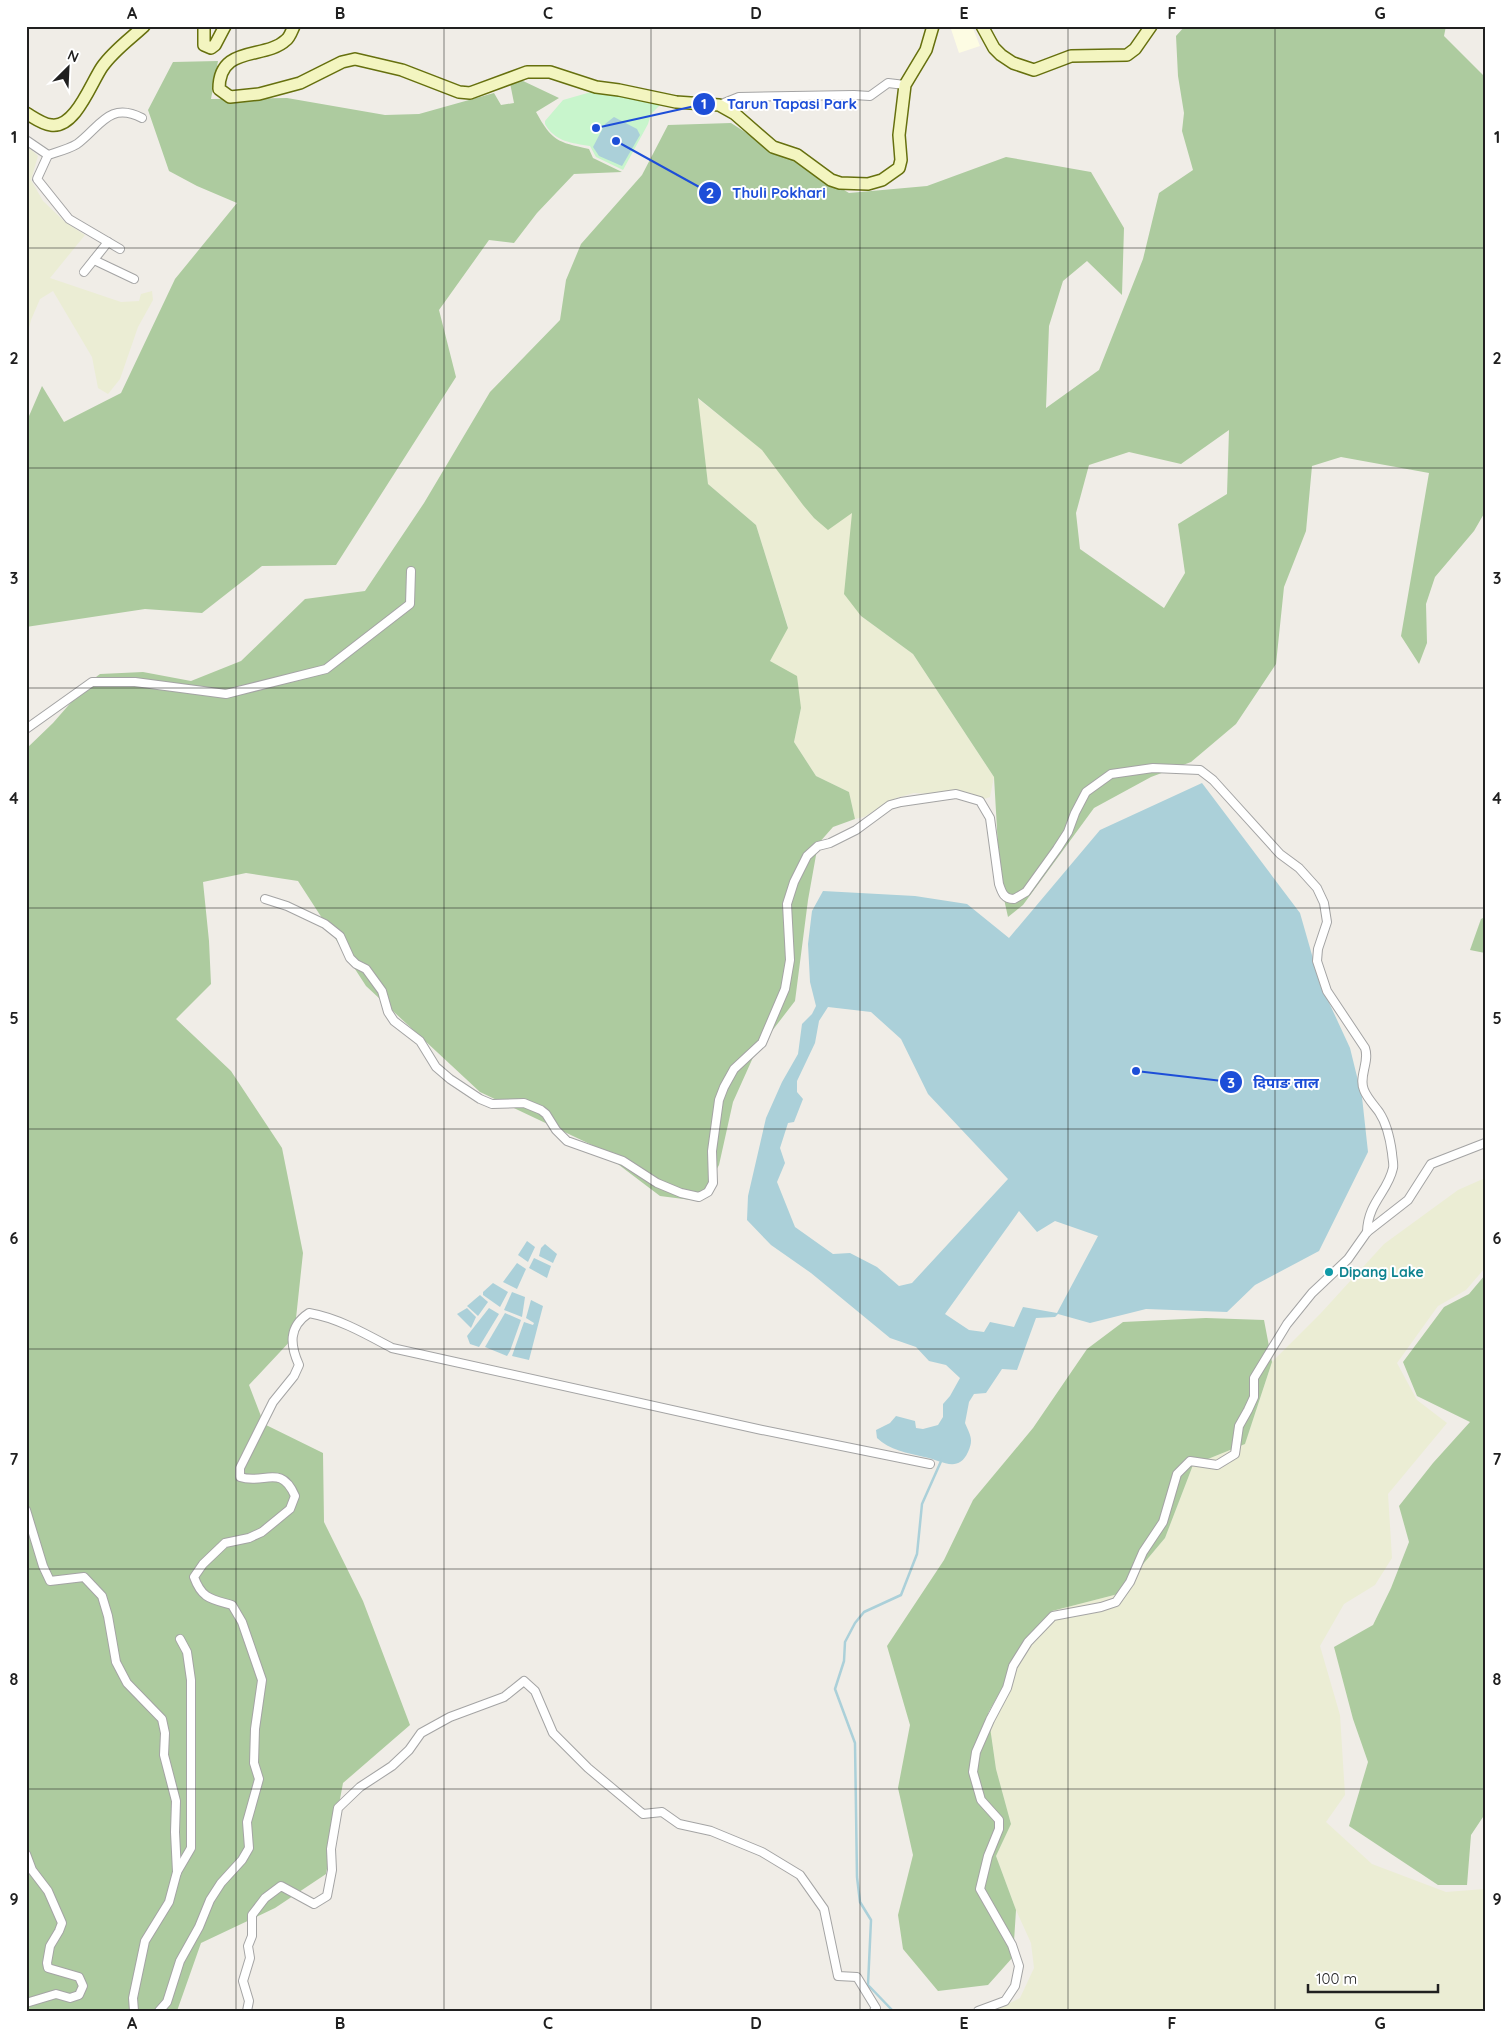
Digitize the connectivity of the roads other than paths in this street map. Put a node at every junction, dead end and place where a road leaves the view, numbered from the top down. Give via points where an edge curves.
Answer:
1 (144, 26) edge
2 (204, 26) edge
3 (225, 26) edge
4 (294, 26) edge
5 (934, 26) edge
6 (982, 26) edge
7 (1151, 26) edge
8 (905, 85) junction
9 (720, 105) junction
10 (26, 113) edge
11 (142, 118) dead end
12 (26, 140) edge
13 (48, 155) junction
14 (108, 242) junction
15 (120, 249) dead end
16 (94, 260) junction
17 (84, 272) dead end
18 (134, 279) dead end
19 (412, 571) dead end
20 (26, 729) edge
21 (265, 900) dead end
22 (1485, 1143) edge
23 (1366, 1232) junction
24 (930, 1464) dead end
25 (26, 1510) edge
26 (180, 1639) dead end
27 (26, 1854) edge
28 (177, 1872) junction
29 (167, 2002) junction
30 (26, 2003) edge
31 (134, 2011) edge
32 (159, 2011) edge
33 (171, 2011) edge
34 (247, 2011) edge
35 (874, 2011) edge
36 (978, 2011) edge

1 - 10 main road via 102,66 80,106 61,125 50,125
2 - 3 main road via 204,45 208,48 215,45
4 - 9 main road via 286,40 270,48 241,55 229,64 221,76 219,89 230,97 259,94 300,83 355,59 402,70 459,92 470,93 537,70 596,87 676,102
5 - 8 main road via 926,50
6 - 7 main road via 1001,55 1034,70 1071,56 1127,55
8 - 9 street via 888,83 870,96 739,96
8 - 9 main road via 899,168 882,180 868,184 831,180 797,155 773,148
11 - 13 street via 130,112 109,115 76,145
12 - 13 street
13 - 14 street via 37,179 69,219
14 - 15 street
14 - 16 street
16 - 17 street
16 - 18 street
19 - 20 street via 410,604 326,669 226,694 135,682 92,682
21 - 23 street via 287,906 334,930 350,958 374,979 394,1021 420,1041 436,1067 450,1079 492,1104 524,1103 541,1110 567,1141 622,1161 681,1194 699,1197 708,1192 713,1183 712,1151 719,1100 724,1087 734,1069 762,1043 785,989 790,949 787,904 807,856 818,846 830,844 856,830 890,805 956,794 970,797 980,801 990,818 999,884 1005,898 1014,900 1026,892 1057,850 1086,792 1095,784 1111,774 1154,768 1200,770 1213,780 1280,854 1308,877 1324,903 1327,922 1317,961 1327,990 1365,1048 1368,1056 1363,1088 1381,1115 1391,1142 1393,1168 1375,1201
22 - 23 street via 1431,1164 1408,1200
23 - 36 street via 1348,1259 1306,1300 1287,1324 1262,1364 1254,1378 1254,1397 1238,1426 1235,1454 1217,1465 1190,1461 1177,1474 1163,1522 1116,1602 1053,1616 1028,1642 1013,1666 1007,1688 976,1752 973,1772 981,1800 999,1820 980,1889 1012,1945 1019,1966 1015,1986 1005,2001
24 - 29 street via 392,1348 323,1316 309,1313 300,1319 293,1335 292,1348 298,1365 294,1376 273,1402 240,1468 240,1477 281,1478 291,1486 295,1496 290,1509 262,1532 225,1543 194,1577 199,1591 210,1599 232,1605 242,1622 262,1680 255,1729 254,1763 259,1779 247,1822 249,1848 210,1900 180,1961
25 - 28 street via 50,1581 84,1577 102,1596 116,1662 127,1683 162,1719 164,1755 176,1801
26 - 28 street via 187,1652 191,1680 191,1848
27 - 30 street via 62,1923 50,1946 48,1968 79,1978 83,1986 79,1995 70,1998 56,1994
28 - 31 street via 169,1902 145,1941 133,1998
29 - 32 street
29 - 33 street
34 - 35 street via 249,2001 243,1981 250,1958 248,1946 252,1936 252,1915 265,1898 281,1886 314,1904 327,1896 338,1808 360,1787 392,1766 421,1733 450,1717 504,1697 524,1681 534,1691 553,1733 588,1768 643,1814 662,1812 679,1824 710,1831 762,1852 800,1875 824,1909 838,1976 856,1977 876,2008

